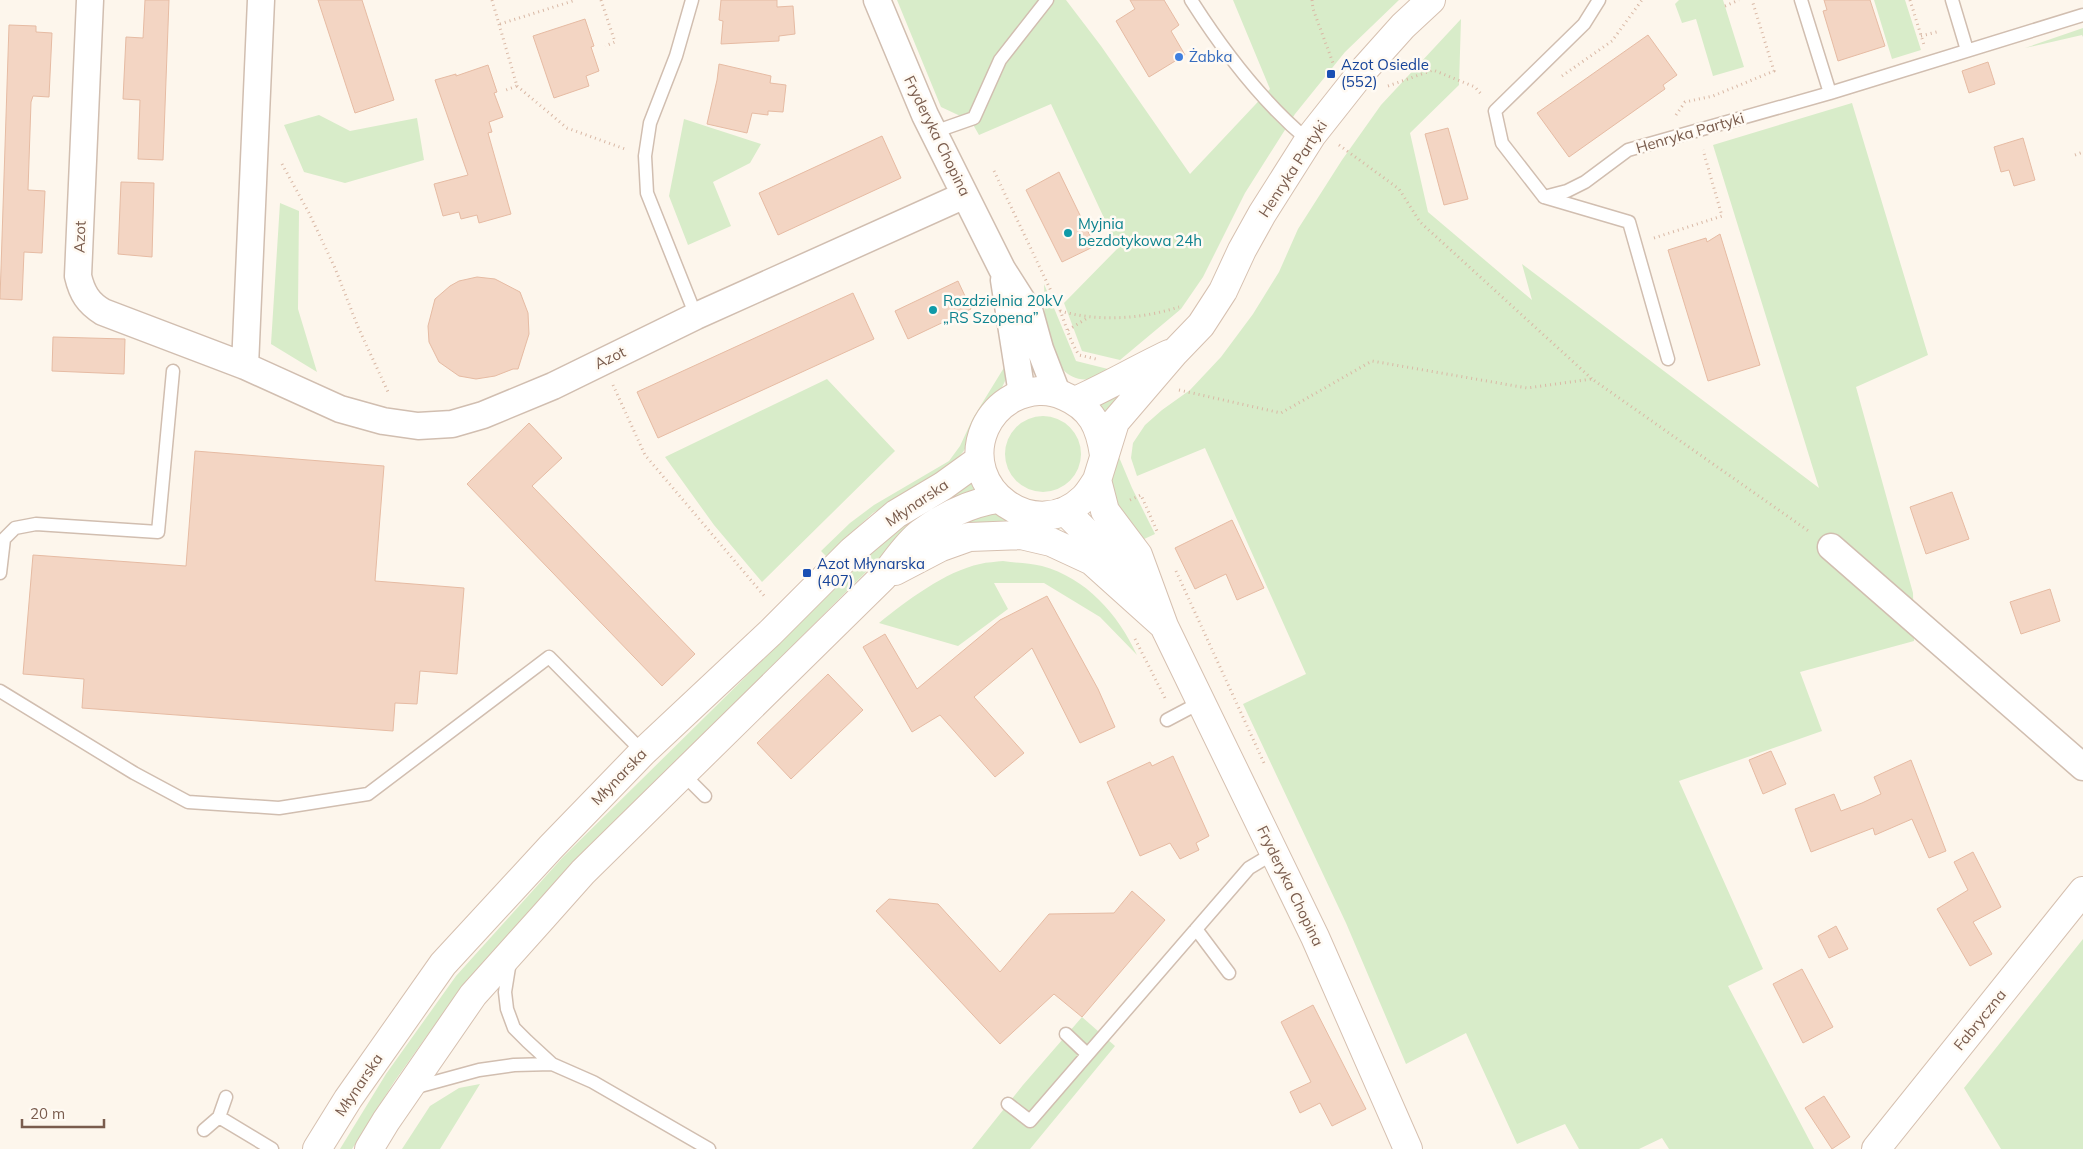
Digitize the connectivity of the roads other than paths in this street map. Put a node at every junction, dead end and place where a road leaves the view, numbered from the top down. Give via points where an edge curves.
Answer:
1 (90, 0) edge
2 (261, 0) edge
3 (692, 0) edge
4 (877, 0) edge
5 (1047, 0) edge
6 (1191, 0) edge
7 (1431, 0) edge
8 (1599, 0) edge
9 (1801, 0) edge
10 (1952, 0) edge
11 (2083, 15) edge
12 (1967, 50) junction
13 (1830, 93) junction
14 (934, 132) junction
15 (1308, 141) junction
16 (965, 195) junction
17 (1544, 197) junction
18 (1002, 269) junction
19 (696, 316) junction
20 (1175, 352) junction
21 (1668, 359) dead end
22 (245, 366) junction
23 (173, 370) dead end
24 (1022, 394) junction
25 (1066, 397) junction
26 (979, 460) junction
27 (1100, 467) junction
28 (998, 499) junction
29 (1065, 511) junction
30 (1831, 547) road end
31 (0, 573) edge
32 (883, 578) junction
33 (1164, 626) junction
34 (0, 692) edge
35 (1201, 702) junction
36 (1170, 718) road end
37 (643, 752) junction
38 (2083, 767) edge
39 (684, 774) junction
40 (706, 796) dead end
41 (1274, 853) junction
42 (2083, 891) edge
43 (1196, 929) junction
44 (512, 951) junction
45 (1229, 973) dead end
46 (1066, 1034) dead end
47 (1087, 1054) junction
48 (552, 1064) junction
49 (407, 1090) junction
50 (226, 1097) dead end
51 (1008, 1104) dead end
52 (219, 1117) junction
53 (204, 1130) dead end
54 (272, 1149) edge
55 (317, 1149) edge
56 (369, 1149) edge
57 (710, 1149) edge
58 (1408, 1149) edge
59 (1876, 1149) edge

1 - 22 street, Azot via 78,276 81,288 94,306 104,312
2 - 22 street
3 - 19 lane via 676,56 650,123 645,156 648,193
4 - 14 street, Fryderyka Chopina via 914,93
5 - 14 lane via 1000,60 974,118
6 - 15 lane via 1240,71 1287,123
7 - 15 main road, Henryka Partyki via 1403,26
8 - 17 lane via 1584,24 1495,111 1502,143
9 - 13 lane
10 - 12 lane
11 - 12 lane, Henryka Partyki
12 - 13 lane, Henryka Partyki
13 - 17 lane, Henryka Partyki via 1628,150 1585,182
14 - 16 street, Fryderyka Chopina
15 - 20 main road, Henryka Partyki via 1262,214 1223,291 1201,325
16 - 18 street, Fryderyka Chopina
16 - 19 street, Azot
17 - 21 lane via 1629,222
18 - 24 street, Fryderyka Chopina
18 - 25 street, Fryderyka Chopina via 1030,313 1040,349
19 - 22 street, Azot via 553,386 452,424 418,426 383,422 340,408
20 - 25 main road via 1124,375 1104,388
20 - 27 main road via 1115,422
23 - 31 lane via 158,532 36,524 16,528 4,539
24 - 25 main road via 1040,391
24 - 26 main road via 1003,404 989,419 981,439
25 - 27 main road, Fryderyka Chopina via 1091,415 1101,434
26 - 28 main road via 985,481
26 - 37 main road, Młynarska via 896,514 852,551
27 - 29 main road via 1084,498
27 - 33 main road, Fryderyka Chopina via 1105,511 1138,555
28 - 29 main road via 1013,509 1030,514 1048,515
28 - 32 main road, Młynarska via 956,511 920,534
29 - 33 main road, Fryderyka Chopina via 1109,555
30 - 38 street
32 - 33 main road, Młynarska via 941,547 969,537 1021,535 1052,542 1092,561
32 - 39 main road, Młynarska
33 - 35 main road, Fryderyka Chopina
34 - 37 lane via 188,802 279,808 368,794 549,657
35 - 36 lane
35 - 41 main road, Fryderyka Chopina
37 - 55 main road, Młynarska via 443,964 348,1099
39 - 40 lane
39 - 44 main road, Młynarska via 583,872
41 - 43 lane via 1249,868
41 - 58 main road, Fryderyka Chopina via 1315,937
42 - 59 main road, Fabryczna
43 - 45 lane
43 - 47 lane
44 - 48 lane via 505,992 507,1009 514,1028
44 - 49 main road, Młynarska via 473,995
46 - 47 lane
47 - 51 lane via 1030,1121
48 - 49 lane via 479,1070
48 - 57 lane via 593,1082
49 - 56 main road, Młynarska
50 - 52 lane
52 - 53 lane
52 - 54 lane

